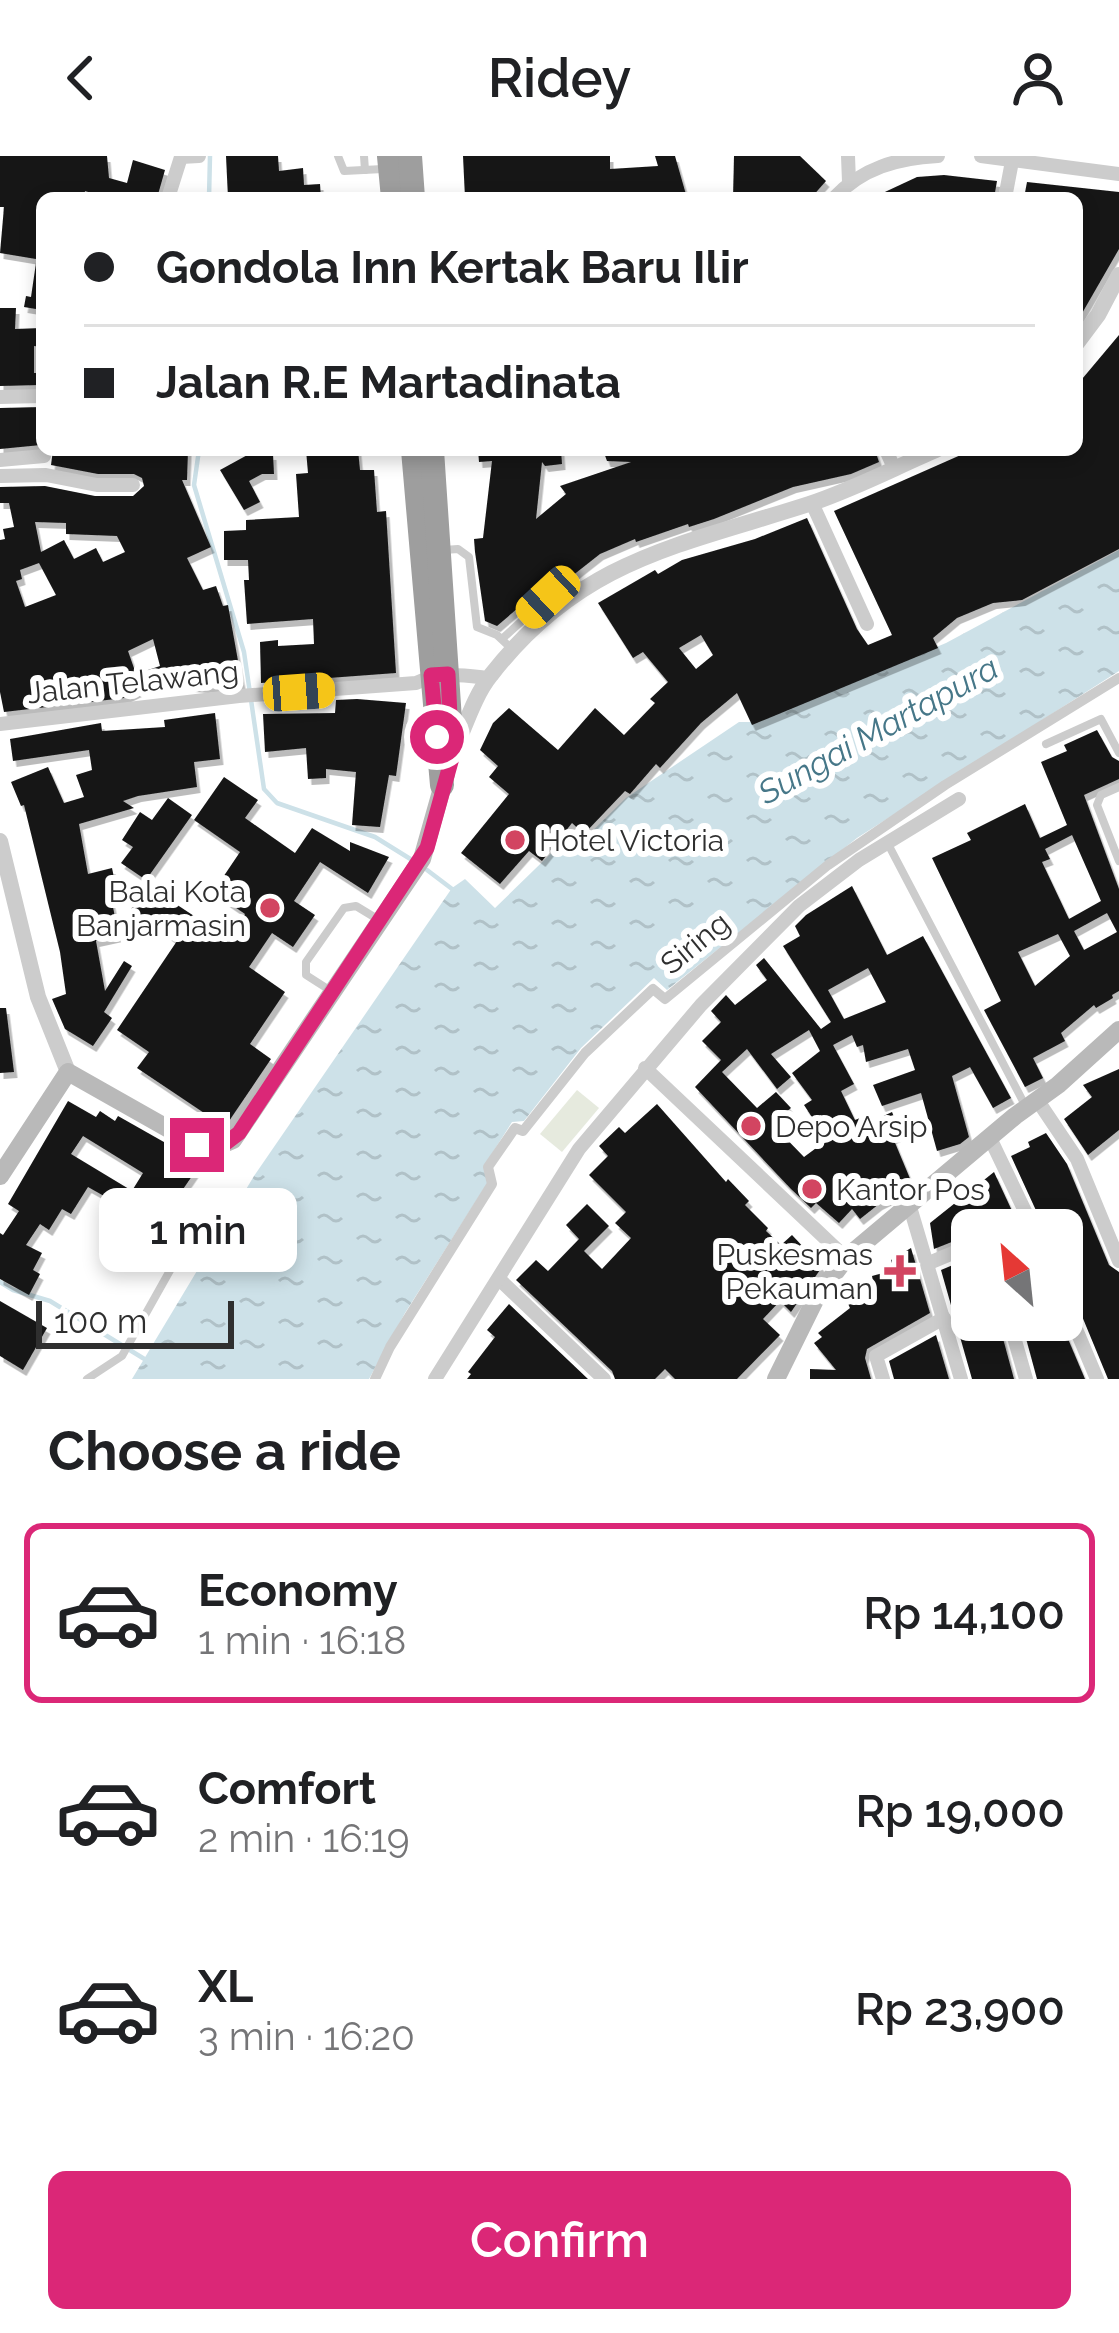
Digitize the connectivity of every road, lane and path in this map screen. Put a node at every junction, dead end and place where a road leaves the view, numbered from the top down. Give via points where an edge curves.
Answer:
1 (199, 156) edge
2 (338, 156) edge
3 (364, 156) edge
4 (848, 156) edge
5 (938, 156) edge
6 (981, 156) edge
7 (1012, 157) edge
8 (389, 163) edge
9 (1119, 174) edge
10 (849, 182) junction
11 (170, 192) edge
12 (409, 192) edge
13 (840, 192) edge
14 (1006, 192) edge
15 (1119, 275) edge
16 (1083, 335) edge
17 (36, 396) edge
18 (0, 397) edge
19 (44, 456) dead end
20 (414, 456) edge
21 (432, 456) edge
22 (889, 456) edge
23 (922, 456) edge
24 (0, 460) edge
25 (894, 468) junction
26 (0, 476) edge
27 (134, 485) dead end
28 (812, 503) junction
29 (439, 550) junction
30 (548, 597) dead end
31 (867, 624) dead end
32 (508, 644) junction
33 (488, 678) junction
34 (1119, 678) edge
35 (435, 683) junction
36 (477, 702) junction
37 (0, 724) edge
38 (1046, 745) dead end
39 (1119, 754) edge
40 (452, 758) junction
41 (442, 785) junction
42 (1119, 787) edge
43 (959, 799) dead end
44 (0, 841) edge
45 (887, 843) junction
46 (1119, 861) edge
47 (380, 920) junction
48 (332, 992) junction
49 (1119, 1030) edge
50 (645, 1068) junction
51 (68, 1072) junction
52 (1032, 1104) junction
53 (990, 1138) junction
54 (0, 1176) edge
55 (910, 1207) junction
56 (1025, 1209) edge
57 (951, 1254) edge
58 (178, 1258) dead end
59 (846, 1258) junction
60 (1119, 1261) edge
61 (929, 1263) junction
62 (499, 1279) junction
63 (944, 1318) junction
64 (1015, 1341) edge
65 (1081, 1341) edge
66 (87, 1379) edge
67 (374, 1379) edge
68 (435, 1379) edge
69 (604, 1379) edge
70 (776, 1379) edge
71 (883, 1379) edge
72 (961, 1379) edge
73 (1026, 1379) edge
74 (1097, 1379) edge

1 - 11 street via 181,157
2 - 8 lane via 344,171
3 - 8 lane
4 - 10 street
5 - 10 street via 906,158
6 - 7 street
7 - 9 street
7 - 14 street
8 - 12 highway
10 - 13 street
15 - 16 street
17 - 18 street
19 - 24 street
20 - 35 highway
21 - 29 highway
22 - 25 street
23 - 25 street
25 - 28 street
26 - 27 street
28 - 31 street
28 - 32 street via 643,555
29 - 32 lane via 469,557 475,622
29 - 35 highway
30 - 32 lane
32 - 33 street
33 - 35 street
33 - 36 street
34 - 67 street, Siring via 860,843 665,999 653,989 523,1131 515,1127 488,1166 493,1184
35 - 36 street
35 - 37 street, Jalan Telawang
35 - 40 highway
35 - 41 highway
36 - 40 street
38 - 39 lane via 1101,719
40 - 41 main road
41 - 47 main road via 427,848
42 - 46 lane via 1097,805
43 - 45 street
44 - 51 street via 38,998
45 - 50 street via 773,929
45 - 52 lane
47 - 48 main road
47 - 48 lane via 344,908 306,962 306,975
48 - 51 main road via 239,1133 218,1149 197,1145
49 - 52 main road
50 - 59 street
50 - 62 street via 571,1160
51 - 54 main road
52 - 53 main road
52 - 60 street via 1077,1159
53 - 55 main road
53 - 56 street
55 - 59 main road
55 - 61 street
57 - 61 street
58 - 66 lane via 122,1355
59 - 70 main road
61 - 63 street
62 - 68 street
62 - 69 street
63 - 71 street via 876,1356
63 - 72 street
64 - 73 street
65 - 74 street

